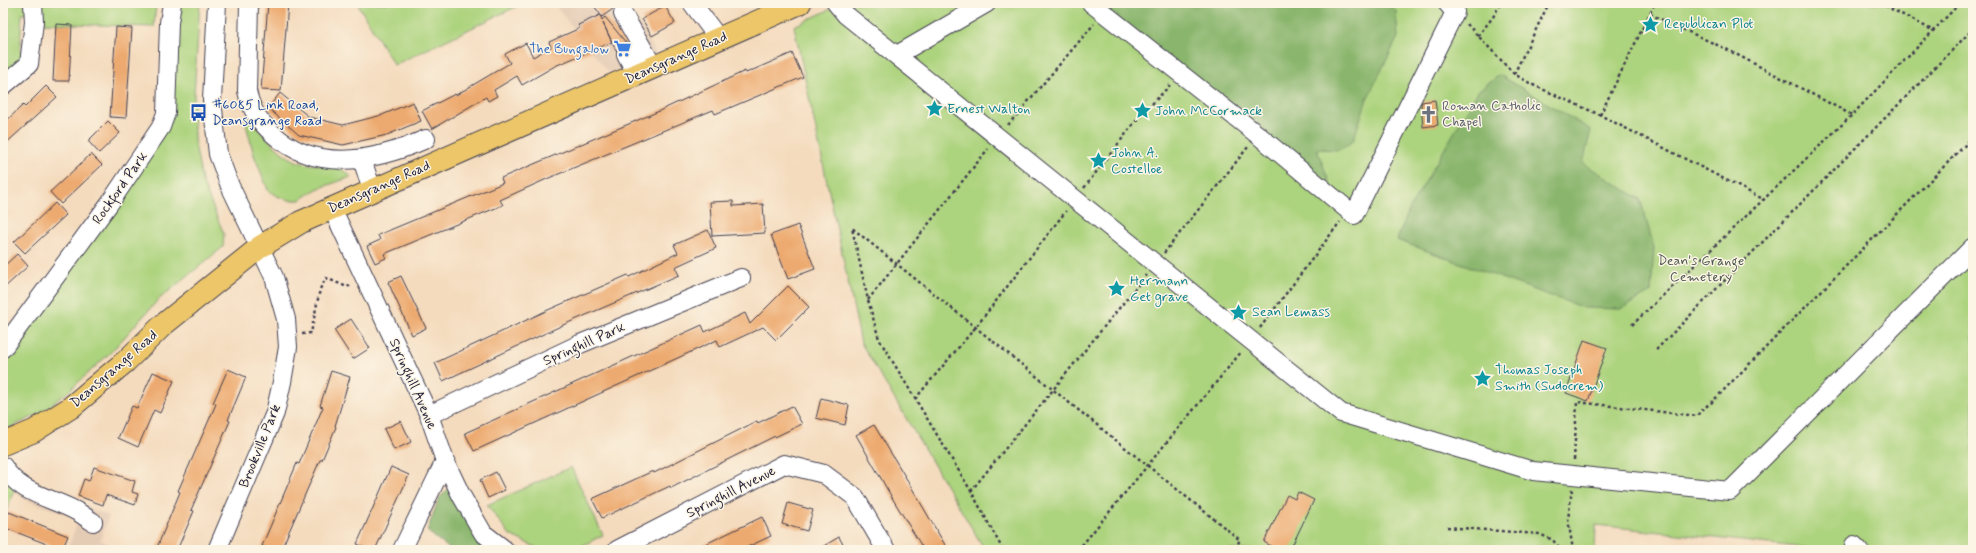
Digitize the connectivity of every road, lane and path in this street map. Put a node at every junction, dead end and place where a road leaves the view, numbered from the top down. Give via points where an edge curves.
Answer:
1 (33, 3) edge
2 (172, 3) edge
3 (217, 3) edge
4 (249, 3) edge
5 (692, 3) edge
6 (800, 3) edge
7 (836, 3) edge
8 (987, 3) edge
9 (1501, 3) edge
10 (1549, 3) edge
11 (1655, 3) edge
12 (1880, 3) edge
13 (1960, 3) edge
14 (1451, 7) edge
15 (1097, 8) edge
16 (623, 14) dead end
17 (1650, 14) junction
18 (1973, 29) edge
19 (1934, 31) junction
20 (1478, 36) junction
21 (719, 39) junction
22 (626, 54) dead end
23 (897, 56) junction
24 (646, 71) junction
25 (1180, 74) junction
26 (1514, 74) junction
27 (3, 86) edge
28 (1600, 115) junction
29 (1852, 115) junction
30 (1258, 135) junction
31 (1973, 136) edge
32 (998, 137) junction
33 (426, 140) dead end
34 (362, 159) junction
35 (372, 190) junction
36 (1076, 199) junction
37 (1765, 200) junction
38 (332, 208) junction
39 (1348, 210) junction
40 (260, 247) junction
41 (1973, 247) edge
42 (897, 263) junction
43 (1155, 263) junction
44 (741, 278) dead end
45 (366, 279) junction
46 (868, 300) junction
47 (1632, 325) dead end
48 (975, 328) junction
49 (287, 335) junction
50 (1251, 340) junction
51 (3, 348) edge
52 (1656, 350) dead end
53 (1052, 391) junction
54 (915, 399) junction
55 (429, 415) junction
56 (3, 444) edge
57 (446, 461) junction
58 (3, 466) edge
59 (1148, 466) junction
60 (1574, 476) junction
61 (971, 491) junction
62 (93, 522) dead end
63 (1447, 527) dead end
64 (217, 550) edge
65 (402, 550) edge
66 (506, 550) edge
67 (617, 550) edge
68 (886, 550) edge
69 (1003, 550) edge
70 (1078, 550) edge
71 (1234, 550) edge
72 (1560, 550) edge
73 (1574, 550) edge

1 - 27 street via 34,22 29,64
2 - 51 street, Rockford Park via 166,114 161,127 109,204
3 - 40 street, Brookville Park via 212,100 218,154 230,186
4 - 34 street via 246,91 252,110 260,123 279,140 305,155 328,160
5 - 21 street
6 - 21 main road, Deansgrange Road
7 - 23 street via 846,15
8 - 23 street
9 - 20 path
10 - 26 path
11 - 17 path
12 - 19 path
13 - 19 path
14 - 20 path
14 - 39 street via 1354,215
15 - 25 street
15 - 32 path
16 - 24 street
17 - 28 path
17 - 29 path via 1728,50
18 - 52 path
19 - 29 path
20 - 26 path
21 - 24 main road, Deansgrange Road
22 - 24 street
23 - 32 street
24 - 35 main road, Deansgrange Road
25 - 30 street
25 - 36 path via 1135,122
26 - 28 path
28 - 37 path
29 - 37 path
30 - 39 street
30 - 43 path
31 - 60 path via 1697,416 1577,402
32 - 36 street
32 - 42 path
33 - 34 street via 400,151
34 - 35 street
35 - 38 main road, Deansgrange Road
36 - 43 street
36 - 48 path
37 - 47 path
38 - 40 main road, Deansgrange Road via 301,222
38 - 45 street, Springhill Avenue
39 - 50 path
40 - 49 street, Brookville Park via 274,277 286,319
40 - 56 main road, Deansgrange Road via 163,325 70,408 34,431
41 - 60 street via 1730,491
42 - 46 path
42 - 46 path via 852,228
42 - 48 path
43 - 50 street
43 - 53 path
44 - 55 street, Springhill Park via 580,344
45 - 49 path via 347,287 326,278 320,289 311,333
45 - 55 street, Springhill Avenue
46 - 54 path via 879,339
48 - 53 path
48 - 54 path
49 - 64 street, Brookville Park via 288,346 275,414
50 - 59 path
50 - 60 street via 1341,413 1533,471
53 - 59 path
53 - 61 path
54 - 61 path
55 - 57 street, Springhill Avenue
57 - 65 street
57 - 66 street, Springhill Avenue via 461,495 483,533
58 - 62 street via 18,484 36,495 78,512
59 - 70 path
59 - 71 path via 1240,540
60 - 73 path via 1568,519
61 - 69 path
63 - 72 path via 1539,534 1552,540
67 - 68 street, Springhill Avenue via 784,464 824,474 855,497

